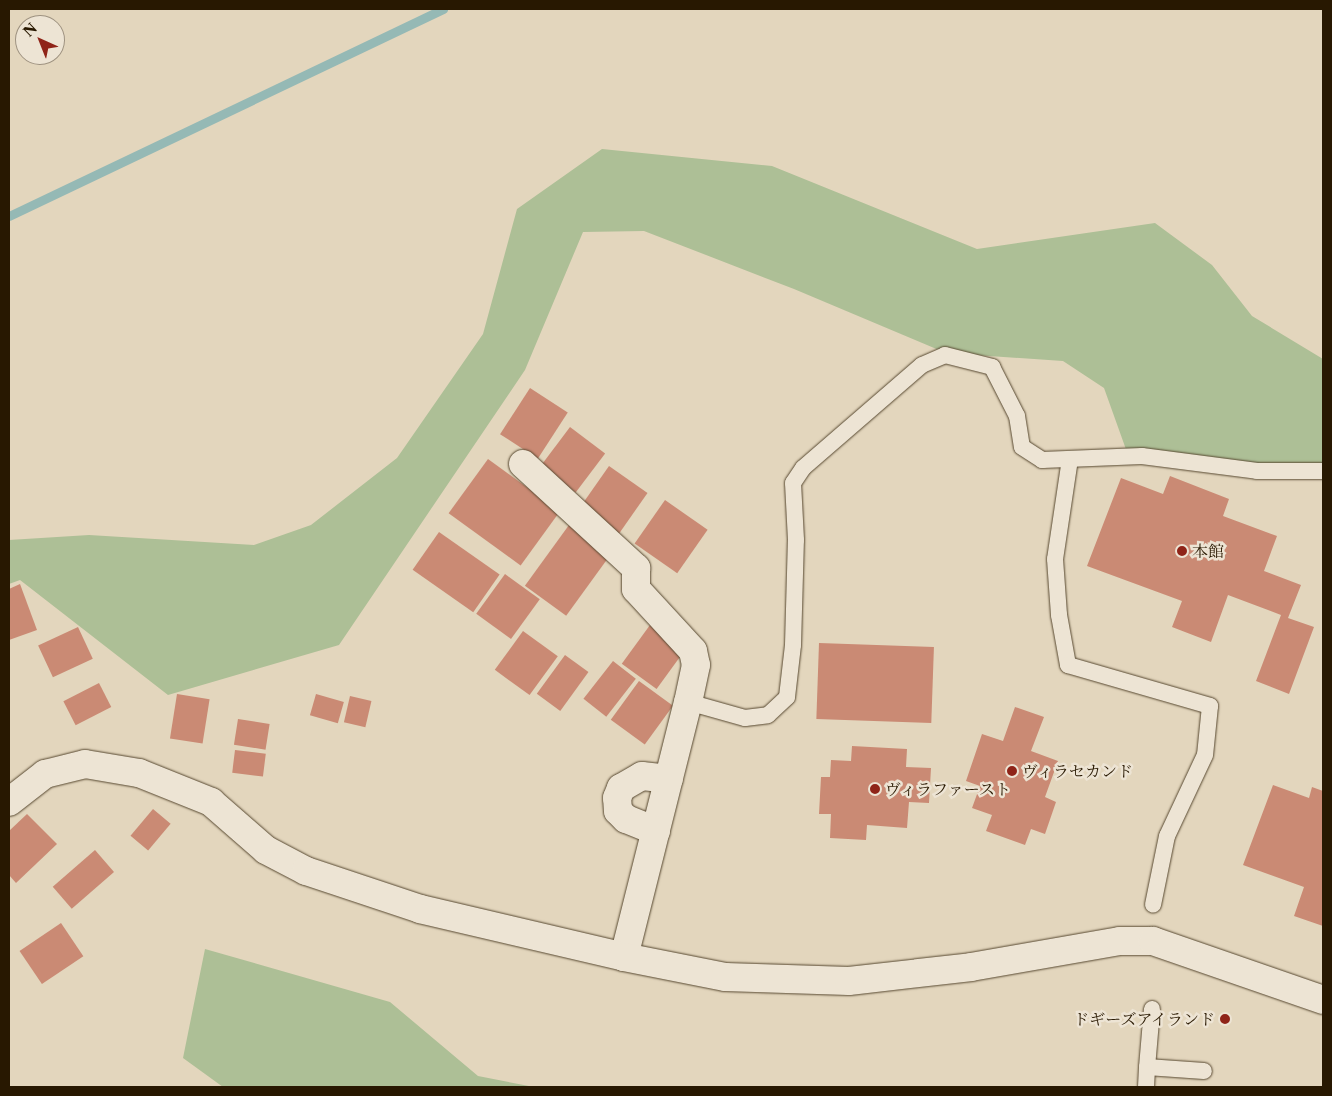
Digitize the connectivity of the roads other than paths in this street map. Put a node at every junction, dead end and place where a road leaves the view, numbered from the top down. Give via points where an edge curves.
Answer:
1 (1070, 459) junction
2 (523, 464) dead end
3 (1323, 470) edge
4 (688, 702) junction
5 (669, 779) junction
6 (9, 802) edge
7 (656, 831) junction
8 (1153, 905) dead end
9 (624, 957) junction
10 (1323, 1000) edge
11 (1152, 1009) dead end
12 (1147, 1067) junction
13 (1204, 1071) dead end
14 (1146, 1087) edge

1 - 3 lane via 1142,456 1257,471
1 - 4 lane via 1042,460 1022,447 1017,416 992,366 945,356 922,365 802,468 792,483 796,550 787,697 768,715 745,718
1 - 8 lane via 1055,559 1068,665 1210,706 1205,754 1166,836
2 - 4 street via 636,568 636,589 693,651 696,665
4 - 5 street
5 - 7 street
5 - 7 street via 642,776 621,788 618,798 618,811 626,819
6 - 9 street via 45,774 85,764 139,773 211,802 266,850 306,871 420,910
7 - 9 street
9 - 10 street via 725,977 849,981 971,967 1120,941 1153,942
11 - 12 lane
12 - 13 lane
12 - 14 lane

